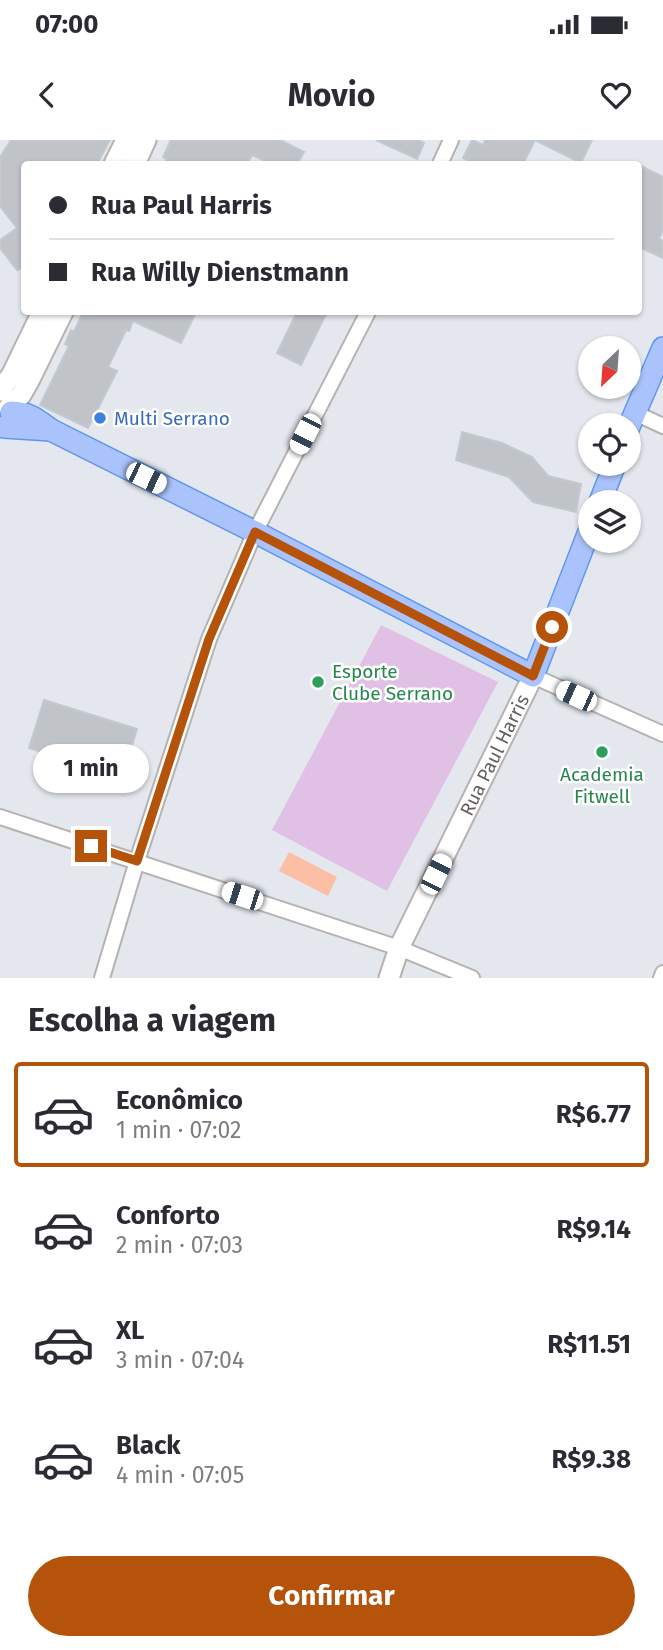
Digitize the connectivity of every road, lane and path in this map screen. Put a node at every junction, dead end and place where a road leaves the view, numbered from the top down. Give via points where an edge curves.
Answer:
1 (126, 140) edge
2 (146, 140) edge
3 (451, 140) edge
4 (116, 161) edge
5 (136, 161) edge
6 (441, 161) edge
7 (41, 315) edge
8 (62, 315) edge
9 (366, 315) edge
10 (663, 348) edge
11 (4, 411) edge
12 (635, 413) edge
13 (641, 423) edge
14 (663, 426) edge
15 (255, 532) junction
16 (581, 553) edge
17 (533, 676) junction
18 (663, 734) edge
19 (0, 817) edge
20 (137, 861) junction
21 (399, 948) junction
22 (663, 973) edge
23 (102, 978) edge
24 (389, 978) edge
25 (472, 978) edge
26 (661, 978) edge

1 - 4 street
2 - 5 street
3 - 6 street
7 - 11 street via 12,374
8 - 11 street via 21,396
9 - 15 street
10 - 12 main road
11 - 15 main road
13 - 14 street
15 - 17 main road
15 - 20 street via 209,639
16 - 17 main road, Rua Paul Harris
17 - 18 street
17 - 21 street, Rua Paul Harris
19 - 20 street
20 - 21 street
20 - 23 street
21 - 24 street, Rua Paul Harris
21 - 25 street
22 - 26 street

